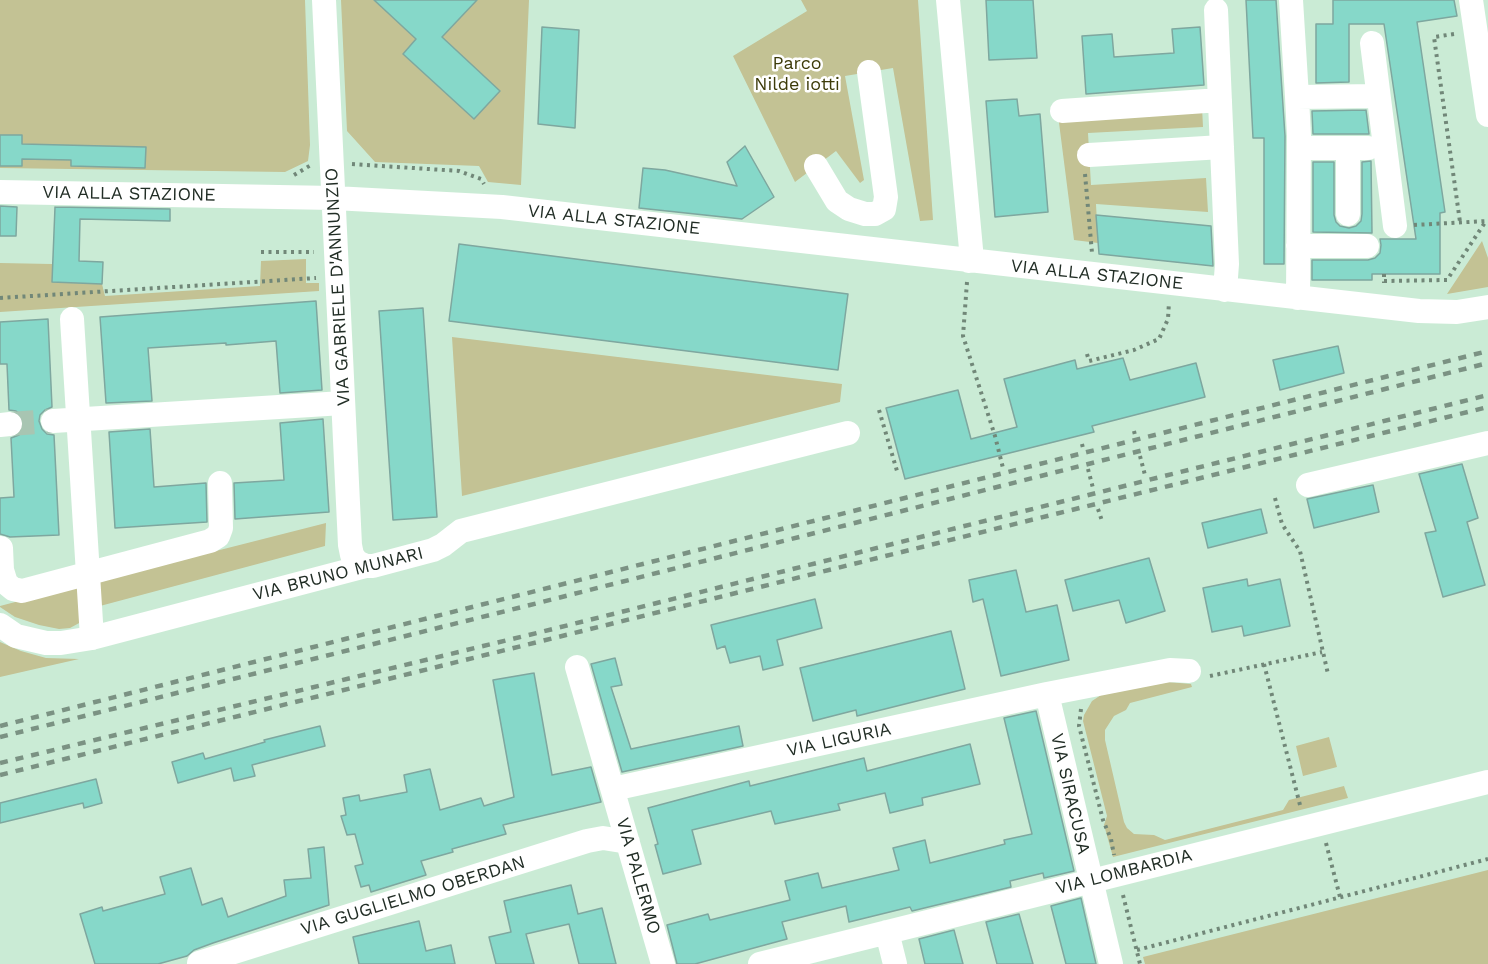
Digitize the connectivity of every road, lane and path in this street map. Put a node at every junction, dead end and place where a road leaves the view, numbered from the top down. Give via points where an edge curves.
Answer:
1 (324, 0) edge
2 (948, 0) edge
3 (1292, 0) edge
4 (1471, 0) edge
5 (1216, 10) dead end
6 (1476, 31) junction
7 (1372, 43) dead end
8 (869, 72) dead end
9 (1378, 96) junction
10 (1297, 97) junction
11 (1220, 100) junction
12 (1062, 111) dead end
13 (1488, 115) edge
14 (1299, 142) junction
15 (1222, 147) junction
16 (1089, 155) joint
17 (816, 166) dead end
18 (0, 192) edge
19 (334, 198) junction
20 (875, 214) junction
21 (1348, 214) dead end
22 (1487, 221) edge
23 (1460, 222) junction
24 (1395, 226) joint
25 (1298, 246) junction
26 (1367, 246) dead end
27 (871, 249) junction
28 (261, 252) dead end
29 (336, 252) junction
30 (969, 261) junction
31 (1094, 275) junction
32 (338, 277) junction
33 (1384, 281) dead end
34 (1170, 283) junction
35 (1225, 290) junction
36 (0, 298) edge
37 (1298, 298) junction
38 (1488, 307) edge
39 (72, 319) dead end
40 (1087, 354) dead end
41 (343, 403) junction
42 (879, 410) dead end
43 (79, 420) junction
44 (53, 421) tunnel mouth
45 (848, 433) dead end
46 (1488, 443) edge
47 (1140, 456) dead end
48 (1003, 468) dead end
49 (1088, 469) dead end
50 (897, 471) dead end
51 (1145, 475) dead end
52 (220, 483) dead end
53 (1308, 485) dead end
54 (1093, 488) dead end
55 (1275, 498) dead end
56 (1098, 509) dead end
57 (1102, 521) dead end
58 (1, 548) edge
59 (366, 566) junction
60 (89, 574) junction
61 (0, 626) edge
62 (92, 638) junction
63 (1322, 652) junction
64 (1264, 664) junction
65 (578, 667) dead end
66 (1328, 674) dead end
67 (1195, 675) joint
68 (1047, 694) junction
69 (1084, 702) dead end
70 (1488, 782) edge
71 (613, 789) junction
72 (1306, 827) junction
73 (628, 842) junction
74 (1326, 842) dead end
75 (1488, 859) edge
76 (1117, 868) junction
77 (1090, 880) junction
78 (1340, 897) junction
79 (887, 932) junction
80 (1137, 950) junction
81 (199, 963) edge
82 (663, 964) edge
83 (760, 964) edge
84 (895, 964) edge
85 (1111, 964) edge
86 (1140, 964) edge

1 - 19 street, VIA GABRIELE D'ANNUNZIO
2 - 30 street
3 - 10 street
4 - 6 street
5 - 11 street
6 - 13 street
6 - 23 path via 1434,37
7 - 9 street
8 - 20 street via 886,196 884,209
9 - 10 street
9 - 24 street
10 - 14 street
11 - 12 street
11 - 15 street
14 - 21 street via 1358,148
14 - 25 street
15 - 16 street
15 - 35 street
16 - 31 path via 1084,155
17 - 20 street via 843,205 856,212
18 - 19 street, VIA ALLA STAZIONE
19 - 27 street, VIA ALLA STAZIONE via 502,207
19 - 29 street, VIA GABRIELE D'ANNUNZIO
20 - 27 street
22 - 23 path
22 - 33 path via 1446,280
23 - 24 path
25 - 26 street
25 - 37 street
27 - 30 street, VIA ALLA STAZIONE
28 - 29 path
29 - 32 street, VIA GABRIELE D'ANNUNZIO
30 - 31 street, VIA ALLA STAZIONE
30 - 48 path via 963,336
31 - 34 street, VIA ALLA STAZIONE
32 - 36 path
32 - 41 street, VIA GABRIELE D'ANNUNZIO
34 - 35 street, VIA ALLA STAZIONE
34 - 40 path via 1168,319 1159,339 1089,361
35 - 37 street, VIA ALLA STAZIONE
37 - 38 street, VIA ALLA STAZIONE via 1428,312
39 - 43 street
41 - 43 street
41 - 59 street, VIA GABRIELE D'ANNUNZIO via 350,545 357,562
42 - 50 path
43 - 44 street
43 - 60 street
45 - 59 street, VIA BRUNO MUNARI via 461,531 432,550
46 - 53 street
47 - 51 path
49 - 54 path
52 - 60 street via 218,536
55 - 63 path via 1282,524 1300,551
56 - 57 path
58 - 60 street via 2,570 6,583 13,589 22,591
59 - 62 street, VIA BRUNO MUNARI
60 - 62 street
61 - 62 street, VIA BRUNO MUNARI via 16,636 46,643
63 - 64 path
63 - 66 path
64 - 67 path
64 - 72 path
65 - 71 street
67 - 68 street, VIA LIGURIA via 1170,670
68 - 71 street, VIA LIGURIA
68 - 77 street, VIA SIRACUSA
69 - 76 path via 1079,726
70 - 72 street, VIA LOMBARDIA
71 - 73 street, VIA PALERMO
72 - 76 street, VIA LOMBARDIA
73 - 81 street, VIA GUGLIELMO OBERDAN via 603,838 587,841
73 - 82 street, VIA PALERMO
74 - 78 path
75 - 78 path
76 - 77 street, VIA LOMBARDIA
76 - 80 path
77 - 79 street, VIA LOMBARDIA
77 - 85 street, VIA SIRACUSA
78 - 80 path
79 - 83 street, VIA LOMBARDIA
79 - 84 street
80 - 86 path

